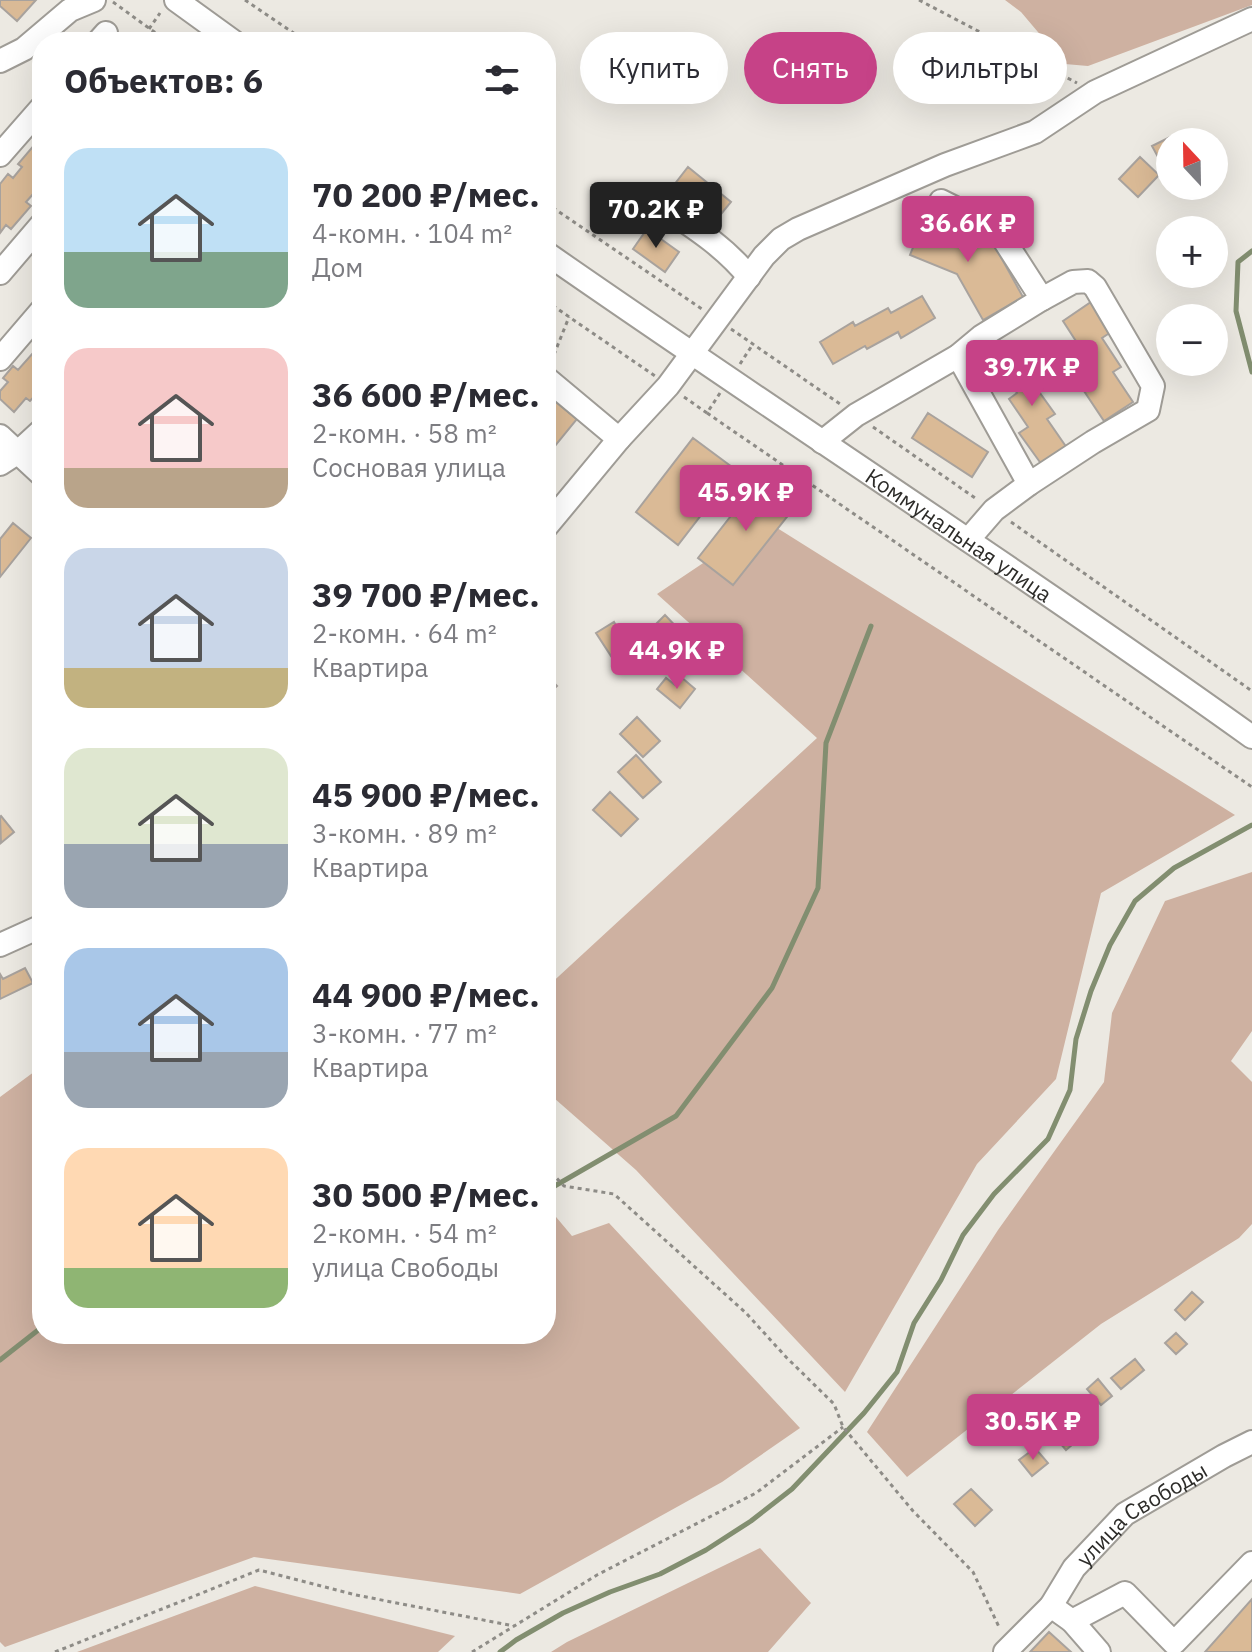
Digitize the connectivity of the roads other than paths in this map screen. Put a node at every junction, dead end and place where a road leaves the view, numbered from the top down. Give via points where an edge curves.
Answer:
1 (86, 1) edge
2 (168, 6) edge
3 (1252, 19) edge
4 (44, 32) edge
5 (216, 32) edge
6 (0, 38) edge
7 (32, 42) edge
8 (24, 49) junction
9 (0, 61) edge
10 (32, 118) edge
11 (0, 155) edge
12 (941, 201) dead end
13 (665, 208) dead end
14 (32, 236) edge
15 (556, 260) edge
16 (0, 273) edge
17 (749, 277) junction
18 (1042, 299) junction
19 (32, 322) edge
20 (692, 355) junction
21 (958, 356) junction
22 (0, 359) edge
23 (556, 385) edge
24 (0, 436) edge
25 (32, 438) edge
26 (619, 439) junction
27 (822, 442) junction
28 (8, 458) edge
29 (32, 470) edge
30 (1029, 484) junction
31 (556, 515) edge
32 (968, 540) junction
33 (1252, 737) edge
34 (32, 931) edge
35 (0, 945) edge
36 (1252, 1442) edge
37 (1252, 1563) edge
38 (1051, 1606) junction
39 (1072, 1621) junction
40 (1176, 1647) edge
41 (1007, 1649) edge
42 (1099, 1652) edge

1 - 4 street
2 - 5 street
3 - 17 street via 1095,92 1035,132 798,229 781,239
6 - 8 street
7 - 8 street
8 - 9 street
10 - 11 street
12 - 18 street via 997,229
13 - 17 street via 700,231
14 - 16 street
15 - 20 street, Коммунальная улица
17 - 20 street
18 - 21 street
18 - 30 street via 1073,282 1088,281 1153,386 1148,410
19 - 22 street
20 - 26 street
20 - 27 street, Коммунальная улица
21 - 27 street via 856,415
21 - 30 street
23 - 26 street
24 - 28 street
25 - 28 street
26 - 31 street
27 - 32 street, Коммунальная улица
28 - 29 street
30 - 32 street via 994,510
32 - 33 street, Коммунальная улица
34 - 35 street
36 - 38 street, улица Свободы via 1125,1514 1074,1568
37 - 40 street
38 - 39 street
38 - 41 street, улица Свободы
39 - 40 street via 1125,1593
39 - 42 street

